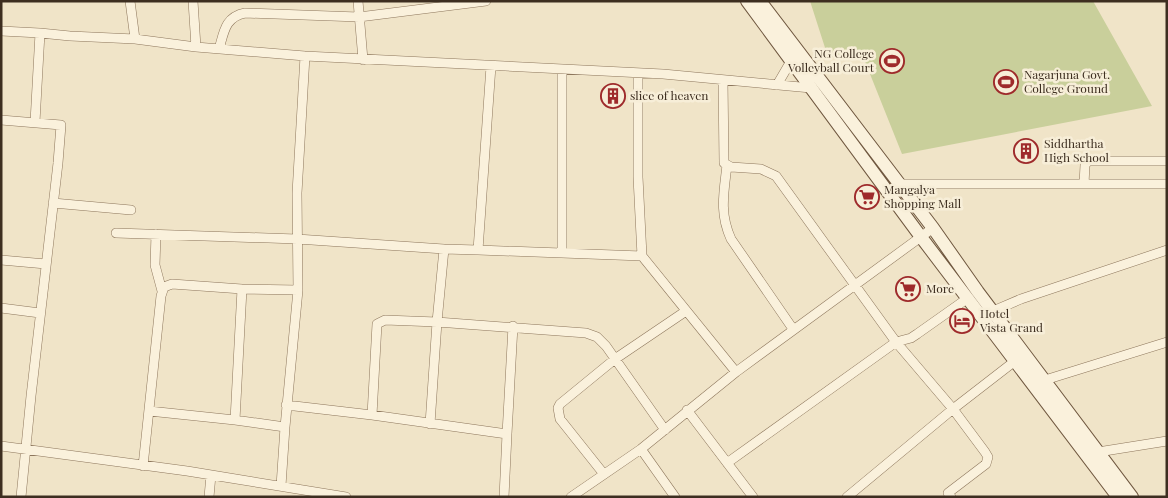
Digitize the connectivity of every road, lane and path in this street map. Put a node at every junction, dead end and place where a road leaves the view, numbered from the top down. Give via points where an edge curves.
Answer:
1 (130, 1) edge
2 (193, 1) edge
3 (358, 1) edge
4 (486, 1) edge
5 (746, 1) edge
6 (760, 1) edge
7 (359, 17) junction
8 (1, 31) edge
9 (40, 33) junction
10 (135, 39) junction
11 (196, 47) junction
12 (219, 49) junction
13 (305, 56) junction
14 (363, 60) junction
15 (791, 61) junction
16 (491, 66) junction
17 (562, 69) junction
18 (638, 73) junction
19 (723, 80) junction
20 (776, 85) junction
21 (811, 88) junction
22 (1, 120) edge
23 (35, 122) junction
24 (1167, 160) edge
25 (727, 165) junction
26 (898, 184) junction
27 (1084, 184) junction
28 (1167, 184) edge
29 (53, 203) junction
30 (130, 210) dead end
31 (933, 228) junction
32 (116, 233) dead end
33 (156, 234) junction
34 (921, 237) junction
35 (297, 239) junction
36 (444, 249) junction
37 (478, 250) junction
38 (1167, 250) edge
39 (562, 253) junction
40 (642, 256) junction
41 (1, 260) edge
42 (46, 264) junction
43 (854, 284) junction
44 (242, 289) junction
45 (298, 290) junction
46 (162, 291) junction
47 (968, 298) junction
48 (1, 308) edge
49 (686, 311) junction
50 (993, 311) junction
51 (40, 313) junction
52 (437, 322) junction
53 (513, 326) junction
54 (793, 329) junction
55 (896, 342) junction
56 (1167, 342) edge
57 (615, 359) junction
58 (1015, 361) junction
59 (736, 372) junction
60 (1045, 380) junction
61 (286, 405) junction
62 (953, 409) junction
63 (687, 410) junction
64 (149, 411) junction
65 (372, 416) junction
66 (235, 420) junction
67 (430, 424) junction
68 (286, 427) junction
69 (665, 430) junction
70 (507, 434) junction
71 (1167, 442) edge
72 (1, 446) edge
73 (640, 449) junction
74 (25, 450) junction
75 (1098, 452) junction
76 (727, 463) junction
77 (142, 466) junction
78 (603, 473) junction
79 (212, 475) junction
80 (280, 486) junction
81 (948, 495) edge
82 (21, 497) edge
83 (209, 497) edge
84 (346, 497) edge
85 (504, 497) edge
86 (571, 497) edge
87 (675, 497) edge
88 (753, 497) edge
89 (847, 497) edge
90 (1118, 497) edge
91 (1132, 497) edge

1 - 10 street
2 - 11 street
3 - 7 street
4 - 7 street
5 - 15 main road
6 - 26 main road
7 - 12 street via 238,14 225,27
7 - 14 street
8 - 9 street
9 - 10 street
9 - 23 street
10 - 11 street
11 - 12 street
12 - 13 street
13 - 14 street
13 - 35 street
14 - 16 street
15 - 20 street
15 - 21 main road
16 - 17 street
16 - 37 street
17 - 18 street
17 - 39 street
18 - 19 street
18 - 40 street
19 - 20 street
19 - 25 street via 723,159
20 - 21 street
21 - 34 main road
22 - 23 street
23 - 29 street via 61,125
24 - 27 street via 1088,161
25 - 43 street via 761,169 776,176
25 - 54 street via 723,210 726,229
26 - 27 street
26 - 31 main road
27 - 28 street
29 - 30 street
29 - 42 street
31 - 34 street
31 - 50 main road
32 - 33 street
33 - 35 street
33 - 46 street via 155,264
34 - 43 street
34 - 47 main road
35 - 36 street
35 - 45 street
36 - 37 street
36 - 52 street
37 - 39 street
38 - 50 street
39 - 40 street
40 - 49 street
41 - 42 street
42 - 51 street
43 - 54 street
43 - 55 street
44 - 45 street
44 - 46 street via 172,284
44 - 66 street
45 - 61 street
46 - 64 street
47 - 55 street via 911,338
47 - 58 main road
48 - 51 street
49 - 57 street
49 - 59 street
50 - 60 main road
51 - 74 street
52 - 53 street
52 - 65 street via 385,320 377,324
52 - 67 street
53 - 57 street via 586,333 597,337
53 - 70 street
54 - 59 street
55 - 62 street
55 - 76 street
56 - 60 street
57 - 69 street
57 - 78 street via 558,408 560,419
58 - 62 street
58 - 90 main road
59 - 63 street
60 - 75 main road
61 - 65 street
61 - 68 street
62 - 81 street via 985,452 988,461
62 - 89 street
63 - 69 street
63 - 76 street
64 - 66 street
64 - 77 street
65 - 67 street
66 - 68 street
67 - 70 street
68 - 80 street
69 - 73 street
70 - 85 street
71 - 75 street
72 - 74 street
73 - 78 street
73 - 87 street
74 - 77 street
74 - 82 street
75 - 91 main road
76 - 88 street
77 - 79 street
78 - 86 street
79 - 80 street
79 - 83 street
80 - 84 street

